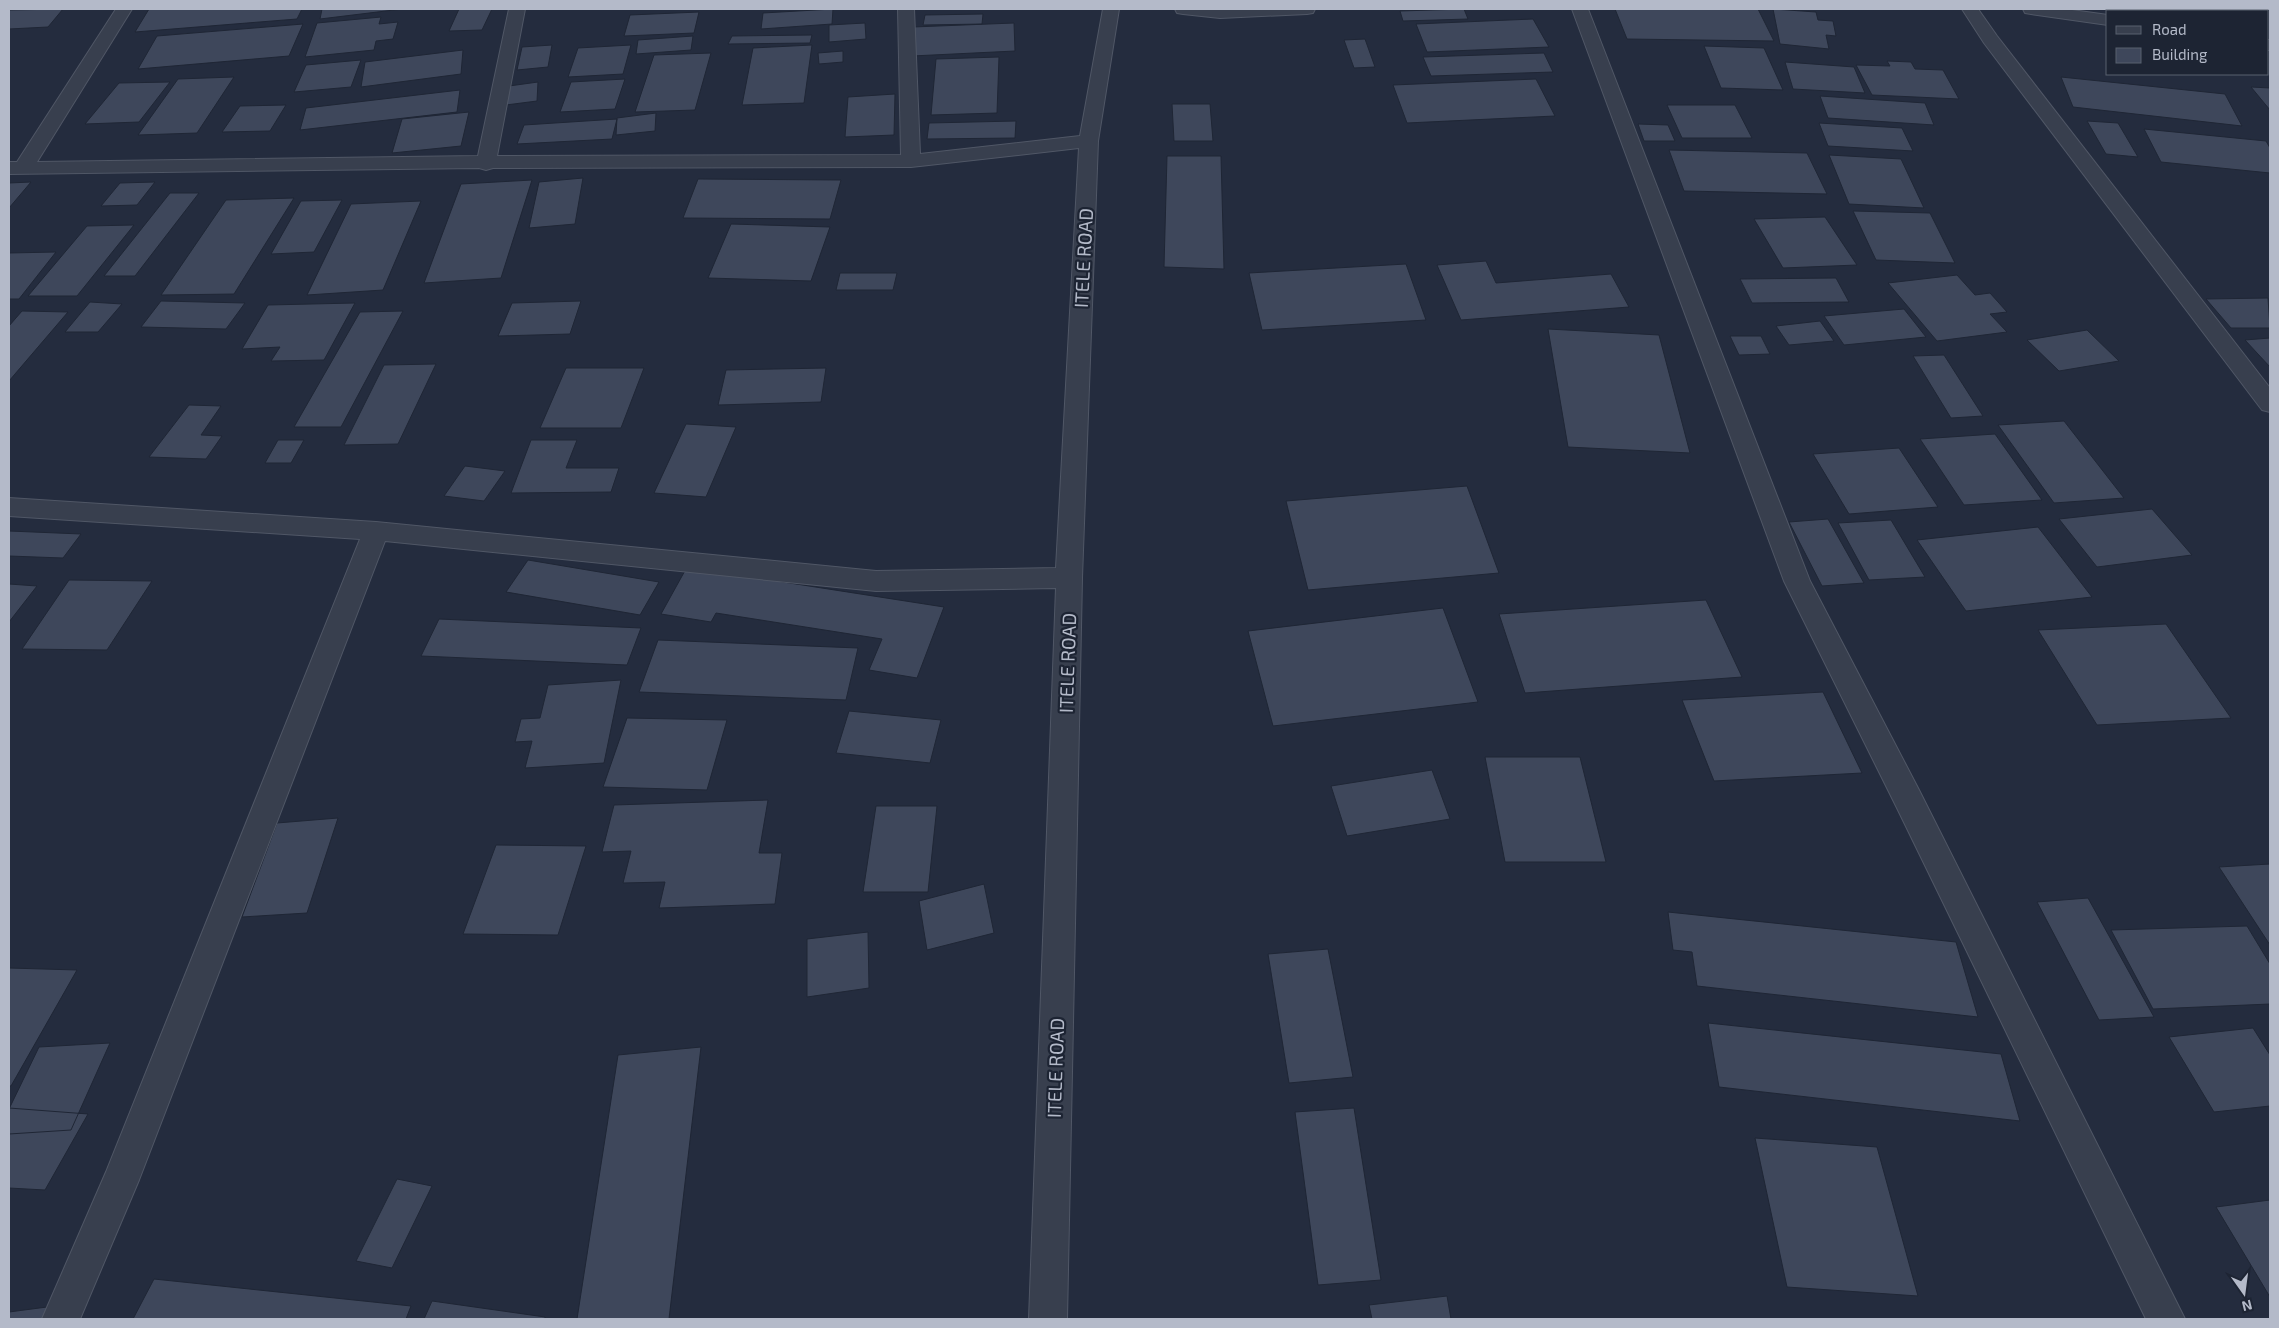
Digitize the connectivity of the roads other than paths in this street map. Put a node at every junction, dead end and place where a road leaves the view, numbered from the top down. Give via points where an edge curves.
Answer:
1 (124, 9) edge
2 (517, 9) edge
3 (906, 9) edge
4 (1111, 9) edge
5 (1183, 9) edge
6 (1307, 9) edge
7 (1580, 9) edge
8 (1970, 9) edge
9 (2031, 9) edge
10 (2106, 20) edge
11 (1089, 141) junction
12 (911, 162) junction
13 (486, 164) junction
14 (17, 167) edge
15 (2270, 404) edge
16 (9, 507) edge
17 (376, 531) junction
18 (1069, 578) junction
19 (61, 1319) edge
20 (1048, 1319) edge
21 (2166, 1319) edge

1 - 14 street
2 - 13 street
3 - 12 street
4 - 11 street, ITELE ROAD
5 - 6 street via 1220,13
7 - 21 street via 1797,581
8 - 15 street
9 - 10 street
11 - 12 street
11 - 18 street, ITELE ROAD
12 - 13 street via 647,160
13 - 14 street
16 - 17 street
17 - 18 street via 876,581
17 - 19 street via 120,1180
18 - 20 street, ITELE ROAD

